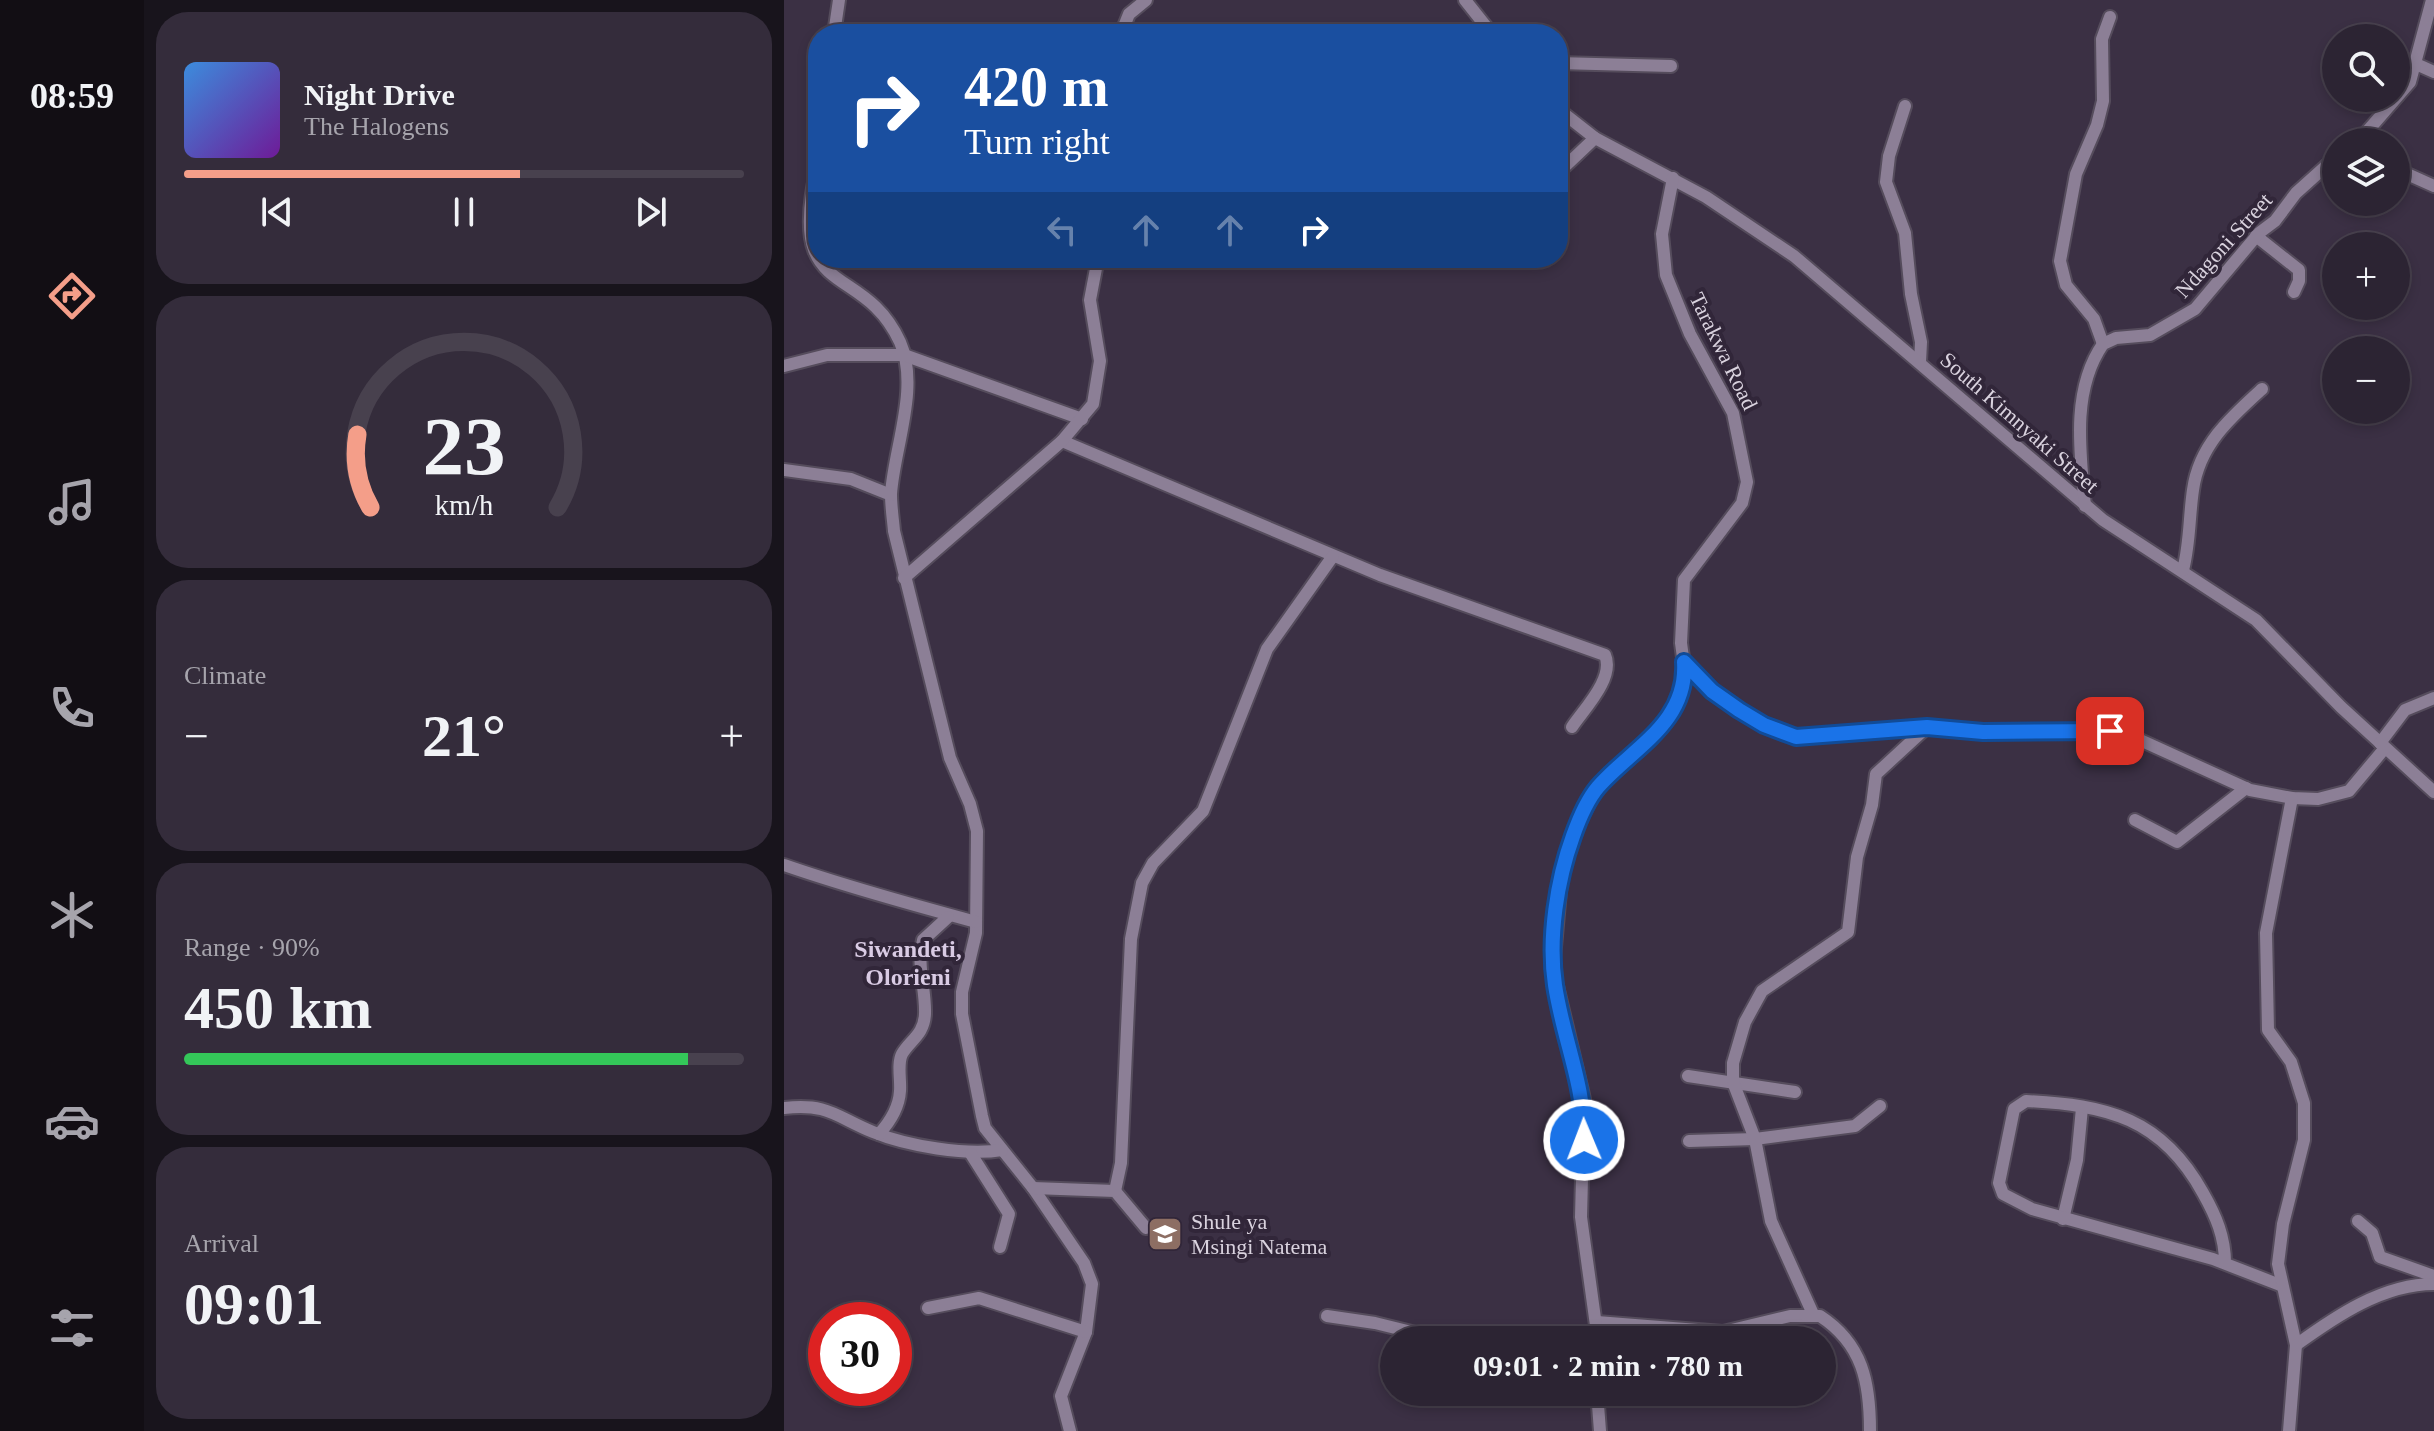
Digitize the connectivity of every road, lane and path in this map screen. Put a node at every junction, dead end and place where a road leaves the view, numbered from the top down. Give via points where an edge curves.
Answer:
1 (839, 0) edge
2 (1146, 0) edge
3 (1465, 0) edge
4 (2432, 0) edge
5 (2110, 17) dead end
6 (835, 24) edge
7 (1125, 24) edge
8 (1484, 24) edge
9 (1568, 63) edge
10 (2416, 64) junction
11 (1671, 66) dead end
12 (2434, 72) edge
13 (1905, 106) dead end
14 (1568, 117) edge
15 (2371, 128) edge
16 (1595, 138) junction
17 (1568, 164) edge
18 (2322, 167) edge
19 (2410, 175) edge
20 (1673, 178) junction
21 (2434, 186) edge
22 (808, 197) edge
23 (2256, 236) junction
24 (808, 250) edge
25 (815, 268) edge
26 (1097, 268) edge
27 (2294, 292) dead end
28 (2103, 344) junction
29 (904, 355) junction
30 (1920, 362) junction
31 (784, 366) edge
32 (2262, 389) dead end
33 (1082, 419) junction
34 (1062, 441) junction
35 (784, 470) edge
36 (891, 495) junction
37 (2085, 506) junction
38 (1333, 556) junction
39 (2183, 570) junction
40 (904, 578) junction
41 (1684, 662) junction
42 (2434, 698) edge
43 (1572, 727) dead end
44 (1927, 727) junction
45 (2383, 745) junction
46 (2246, 788) junction
47 (2434, 792) edge
48 (2292, 798) junction
49 (2135, 820) dead end
50 (784, 865) edge
51 (948, 917) junction
52 (976, 922) junction
53 (1688, 1076) dead end
54 (1733, 1082) junction
55 (1795, 1092) dead end
56 (1880, 1106) dead end
57 (784, 1108) edge
58 (2082, 1108) junction
59 (879, 1134) junction
60 (1755, 1139) junction
61 (1689, 1141) dead end
62 (1002, 1150) junction
63 (971, 1154) junction
64 (1033, 1188) junction
65 (1115, 1191) junction
66 (2063, 1219) junction
67 (2358, 1221) dead end
68 (1146, 1228) dead end
69 (1000, 1247) dead end
70 (2225, 1263) junction
71 (2434, 1276) edge
72 (2434, 1284) edge
73 (2280, 1285) junction
74 (928, 1308) dead end
75 (1813, 1314) junction
76 (1327, 1316) dead end
77 (1597, 1322) junction
78 (1387, 1326) edge
79 (1597, 1326) edge
80 (1086, 1332) junction
81 (2296, 1345) junction
82 (1598, 1406) edge
83 (1070, 1431) edge
84 (1600, 1431) edge
85 (1870, 1431) edge
86 (2289, 1431) edge

1 - 6 street
2 - 7 street
3 - 8 street
4 - 10 street
5 - 28 street via 2102,39 2103,101 2076,174 2060,261 2066,285 2094,319
9 - 11 street
10 - 12 street
10 - 15 street via 2404,93
13 - 30 street via 1886,182 1905,233
14 - 16 street, South Kimnyaki Street
16 - 17 street
16 - 20 street, South Kimnyaki Street
18 - 23 street, Ndagoni Street
19 - 21 street
20 - 30 street, South Kimnyaki Street via 1784,248
20 - 41 street, Tarakwa Road via 1662,234 1666,275 1690,334 1733,413 1747,482 1742,503 1684,580
22 - 24 street
23 - 27 street via 2299,270
23 - 28 street, Ndagoni Street via 2195,309 2176,323 2150,335
25 - 29 street via 878,311
26 - 33 street via 1090,313 1099,345 1099,382
28 - 37 street via 2084,389 2081,412
29 - 31 street via 827,355
29 - 33 street
29 - 36 street via 906,389
30 - 37 street, South Kimnyaki Street
32 - 39 street via 2225,422 2200,463
33 - 34 street
34 - 38 street
34 - 40 street
35 - 36 street via 851,479
36 - 40 street
37 - 39 street, South Kimnyaki Street
38 - 43 street via 1605,655 1600,684
38 - 65 street via 1262,658 1203,811 1153,863 1142,883 1131,939 1121,1163
39 - 45 street, South Kimnyaki Street via 2256,620
40 - 52 street via 950,758 977,831
41 - 44 street via 1739,710 1796,737
41 - 77 street, Tarakwa Road via 1682,684 1668,719 1596,789 1562,869 1553,969 1584,1099 1581,1217
42 - 45 street via 2405,710
44 - 46 street via 2110,731
44 - 54 street via 1876,774 1857,857 1848,932 1762,991 1738,1042
45 - 47 street, South Kimnyaki Street
45 - 48 street via 2349,791 2318,799
46 - 48 street
46 - 49 street via 2177,842
48 - 73 street via 2266,933 2268,1030 2301,1084 2304,1121 2280,1241
50 - 51 street
51 - 52 street
51 - 59 street via 923,940 925,1019 920,1036 901,1056 900,1094
52 - 62 street via 962,992 963,1028 985,1128
53 - 54 street
54 - 55 street
54 - 60 street
56 - 60 street via 1855,1126
57 - 59 street via 825,1109
58 - 66 street
58 - 66 street via 2019,1103 2010,1121 1999,1183 2012,1201
58 - 70 street via 2138,1123 2173,1149 2217,1220
59 - 63 street
60 - 61 street
60 - 75 street via 1771,1221
62 - 63 street
62 - 64 street
63 - 69 street via 1009,1214
64 - 65 street
64 - 80 street via 1084,1263 1092,1284
65 - 68 street
66 - 70 street
67 - 71 street via 2372,1233 2380,1257
70 - 73 street
72 - 81 street via 2390,1291 2331,1320
73 - 81 street
74 - 80 street via 979,1298
75 - 77 street via 1723,1332
75 - 85 street via 1832,1324 1862,1361 1868,1377
76 - 78 street
77 - 79 street, Tarakwa Road
80 - 83 street via 1061,1396
81 - 86 street
82 - 84 street

